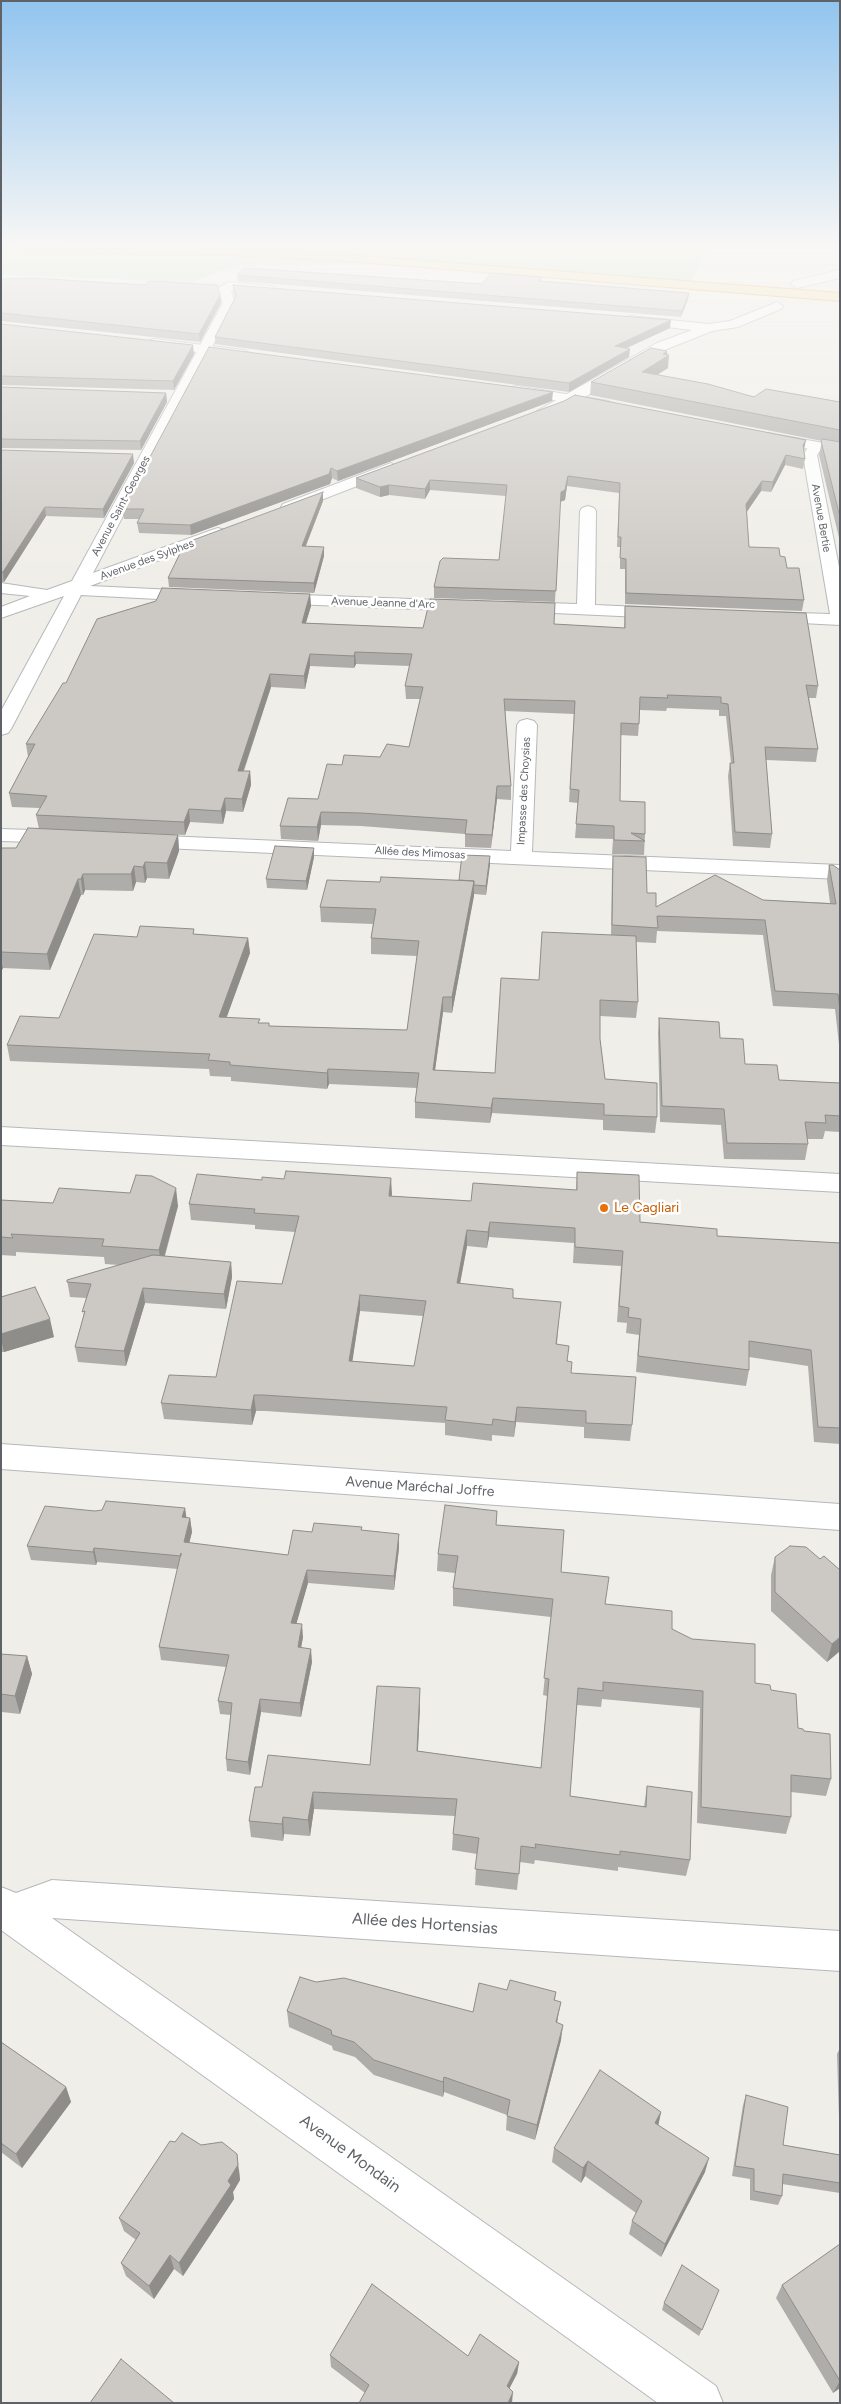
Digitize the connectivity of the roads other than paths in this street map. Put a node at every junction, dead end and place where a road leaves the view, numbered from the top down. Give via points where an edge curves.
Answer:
1 (197, 360) edge
2 (638, 360) edge
3 (501, 388) edge
4 (573, 398) junction
5 (622, 408) edge
6 (530, 416) edge
7 (758, 435) edge
8 (816, 446) junction
9 (840, 451) edge
10 (410, 461) edge
11 (588, 511) dead end
12 (272, 513) edge
13 (235, 527) edge
14 (78, 585) junction
15 (1, 588) edge
16 (46, 596) junction
17 (217, 596) edge
18 (257, 598) edge
19 (586, 610) junction
20 (1, 613) edge
21 (683, 614) edge
22 (750, 616) edge
23 (840, 620) edge
24 (527, 725) dead end
25 (1, 729) edge
26 (1, 834) edge
27 (80, 838) edge
28 (119, 840) edge
29 (521, 858) junction
30 (840, 872) edge
31 (1, 1136) edge
32 (840, 1183) edge
33 (1, 1456) edge
34 (840, 1517) edge
35 (10, 1918) edge
36 (840, 1951) edge
37 (699, 2403) edge

1 - 14 street, Avenue Saint-Georges via 173,396 140,457
2 - 4 street
3 - 4 street
4 - 5 street
4 - 6 street
7 - 8 street
8 - 9 street
8 - 23 street, Avenue Bertie via 810,454
10 - 12 street
11 - 19 street
13 - 14 street, Avenue des Sylphes
14 - 16 street, Avenue des Sylphes
14 - 17 street via 86,591
14 - 25 street, Avenue Saint-Georges
15 - 16 street
16 - 20 street, Avenue des Sylphes
18 - 19 street, Avenue Jeanne d'Arc
19 - 21 street, Avenue Jeanne d'Arc
22 - 23 street
24 - 29 street, Impasse des Choysias
26 - 27 street
28 - 29 street, Allée des Mimosas
29 - 30 street, Allée des Mimosas
31 - 32 street
33 - 34 street, Avenue Maréchal Joffre
35 - 36 street, Allée des Hortensias via 52,1899
35 - 37 street, Avenue Mondain

